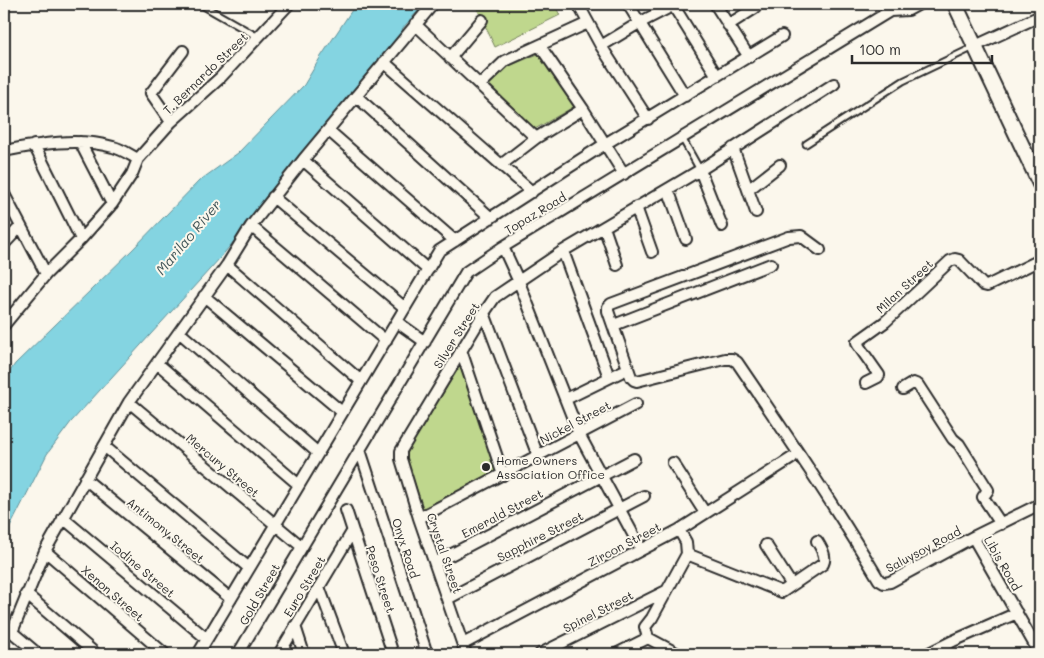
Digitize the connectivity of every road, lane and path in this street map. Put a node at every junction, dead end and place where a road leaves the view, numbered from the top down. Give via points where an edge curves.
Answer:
1 (200, 4) edge
2 (289, 4) edge
3 (433, 4) edge
4 (578, 4) edge
5 (628, 4) edge
6 (674, 4) edge
7 (714, 4) edge
8 (919, 4) edge
9 (955, 4) edge
10 (894, 7) edge
11 (755, 8) dead end
12 (1040, 16) edge
13 (482, 20) dead end
14 (588, 23) junction
15 (639, 23) junction
16 (415, 24) junction
17 (728, 25) junction
18 (782, 36) dead end
19 (259, 38) junction
20 (540, 46) junction
21 (601, 46) junction
22 (975, 46) junction
23 (183, 51) dead end
24 (749, 57) junction
25 (450, 58) junction
26 (384, 62) junction
27 (717, 76) junction
28 (834, 84) dead end
29 (480, 85) junction
30 (356, 96) junction
31 (685, 96) junction
32 (583, 109) junction
33 (648, 119) junction
34 (171, 122) junction
35 (328, 130) junction
36 (536, 138) junction
37 (682, 138) junction
38 (80, 142) junction
39 (34, 144) junction
40 (605, 144) junction
41 (806, 144) dead end
42 (733, 148) junction
43 (4, 151) edge
44 (138, 159) junction
45 (303, 160) junction
46 (780, 165) dead end
47 (501, 166) junction
48 (700, 170) junction
49 (624, 174) junction
50 (1040, 184) edge
51 (668, 188) junction
52 (748, 190) junction
53 (532, 192) junction
54 (4, 194) edge
55 (273, 197) junction
56 (112, 204) junction
57 (636, 207) junction
58 (756, 212) dead end
59 (491, 218) junction
60 (250, 226) junction
61 (722, 226) dead end
62 (20, 227) junction
63 (604, 228) junction
64 (81, 239) junction
65 (686, 239) dead end
66 (455, 240) junction
67 (4, 244) edge
68 (503, 247) junction
69 (820, 250) dead end
70 (563, 251) junction
71 (652, 252) dead end
72 (1040, 260) edge
73 (771, 264) dead end
74 (227, 265) junction
75 (617, 265) dead end
76 (428, 270) junction
77 (46, 274) junction
78 (520, 282) junction
79 (204, 296) junction
80 (405, 308) junction
81 (484, 313) junction
82 (397, 322) junction
83 (4, 325) edge
84 (614, 325) junction
85 (179, 332) junction
86 (386, 341) junction
87 (426, 342) junction
88 (461, 350) junction
89 (157, 363) junction
90 (623, 371) dead end
91 (609, 378) junction
92 (361, 381) junction
93 (866, 383) dead end
94 (902, 389) dead end
95 (566, 399) junction
96 (129, 402) junction
97 (636, 404) dead end
98 (342, 412) junction
99 (579, 434) junction
100 (104, 446) junction
101 (360, 450) junction
102 (318, 453) junction
103 (538, 456) junction
104 (792, 458) dead end
105 (402, 459) joint
106 (634, 459) dead end
107 (673, 463) dead end
108 (504, 475) junction
109 (602, 475) junction
110 (85, 479) junction
111 (299, 485) junction
112 (644, 496) dead end
113 (1040, 504) edge
114 (620, 509) junction
115 (346, 510) dead end
116 (705, 513) junction
117 (63, 518) junction
118 (419, 518) junction
119 (1001, 524) junction
120 (275, 525) junction
121 (679, 530) junction
122 (352, 532) junction
123 (974, 537) junction
124 (817, 541) dead end
125 (766, 545) dead end
126 (301, 546) junction
127 (641, 549) junction
128 (45, 551) junction
129 (687, 554) junction
130 (435, 563) junction
131 (249, 568) junction
132 (791, 584) junction
133 (319, 587) junction
134 (666, 591) junction
135 (26, 594) junction
136 (231, 599) junction
137 (447, 599) junction
138 (1017, 613) junction
139 (295, 626) junction
140 (648, 638) junction
141 (207, 639) junction
142 (463, 644) junction
143 (38, 654) edge
144 (96, 654) edge
145 (165, 654) edge
146 (198, 654) edge
147 (238, 654) edge
148 (279, 654) edge
149 (304, 654) edge
150 (344, 654) edge
151 (392, 654) edge
152 (427, 654) edge
153 (466, 654) edge
154 (540, 654) edge
155 (616, 654) edge
156 (678, 654) edge
157 (927, 654) edge
158 (1040, 654) edge

1 - 19 lane
2 - 19 street, T. Bernardo Street
3 - 16 street
4 - 14 street
5 - 15 street
6 - 15 street
6 - 27 street
7 - 17 street
8 - 10 street, Topaz Road via 908,10
9 - 22 main road
10 - 37 street, Topaz Road
11 - 17 street
12 - 22 street
13 - 25 street
14 - 20 street
14 - 21 street
15 - 21 street
15 - 31 street
16 - 25 street
16 - 26 street
17 - 24 street
18 - 24 street
19 - 34 street, T. Bernardo Street
20 - 29 street via 505,61
20 - 32 street
21 - 33 street
22 - 41 lane via 903,81
22 - 50 main road
23 - 34 street via 151,93
24 - 27 street
25 - 29 street
26 - 30 street
26 - 47 street
27 - 31 street
28 - 42 street, Silver Street
29 - 36 street
30 - 35 street
30 - 59 street
31 - 33 street
32 - 36 street
32 - 40 street
33 - 40 street
34 - 44 street, T. Bernardo Street
35 - 45 street
35 - 66 street
36 - 47 street
37 - 48 lane
37 - 49 street, Topaz Road
38 - 39 street
38 - 44 street via 114,147
38 - 56 street
39 - 43 street
39 - 64 street
40 - 49 street
40 - 53 street
42 - 48 street, Silver Street
42 - 52 street
44 - 56 street, T. Bernardo Street
45 - 55 street
45 - 76 street
46 - 52 street
47 - 53 street
48 - 51 street, Silver Street
48 - 61 street
49 - 68 street, Topaz Road
51 - 57 street, Silver Street
51 - 65 street
52 - 58 street
53 - 59 street
54 - 62 street
55 - 60 street
55 - 80 street
56 - 64 street, T. Bernardo Street
57 - 63 street, Silver Street
57 - 71 street
59 - 66 street
60 - 74 street
60 - 86 street
62 - 67 street
62 - 77 street
63 - 70 street, Silver Street
63 - 75 street
64 - 77 street, T. Bernardo Street
66 - 76 street via 439,251
68 - 78 street
68 - 87 street, Topaz Road via 466,272
69 - 84 street via 801,236 790,237 611,304 608,311
70 - 78 street, Silver Street
70 - 91 street
72 - 93 street, Milan Street via 987,286 959,260 950,261 885,322 857,342 879,375
73 - 84 street
74 - 79 street
74 - 92 street
76 - 80 street
77 - 83 street, T. Bernardo Street
78 - 81 street, Silver Street via 495,297
78 - 95 street
79 - 85 street
79 - 98 street
80 - 82 street
81 - 88 street, Silver Street
81 - 103 street
82 - 86 street
82 - 87 street
84 - 123 street, Saluysoy Road via 637,381 725,359 737,362 879,580 890,582
85 - 89 street
85 - 102 street
86 - 92 street
87 - 101 street, Topaz Road
88 - 105 street, Silver Street via 400,451
88 - 108 street
89 - 96 street
89 - 111 street
90 - 91 street
91 - 95 street
92 - 98 street
94 - 119 street via 913,383 918,385 988,490 984,497
95 - 99 street
96 - 100 street
96 - 120 street, Mercury Street
97 - 99 street, Nickel Street
98 - 102 street
99 - 103 street, Nickel Street
99 - 109 street
100 - 110 street
100 - 131 street
101 - 126 street, Topaz Road
101 - 152 street, Onyx Road
102 - 111 street
103 - 108 street, Nickel Street
104 - 116 street, Zircon Street
105 - 118 street, Crystal Street
106 - 109 street, Emerald Street
107 - 116 street
108 - 118 street, Nickel Street
109 - 114 street
109 - 130 street, Emerald Street
110 - 117 street
110 - 136 street, Antimony Street
111 - 120 street
112 - 114 street, Sapphire Street
113 - 119 street, Saluysoy Road
114 - 127 street
114 - 137 street, Sapphire Street
115 - 122 street, Peso Street
116 - 121 street, Zircon Street
117 - 128 street
117 - 141 street, Iodine Street
118 - 130 street, Crystal Street
119 - 123 street, Saluysoy Road
120 - 126 street, Mercury Street
120 - 131 street
121 - 127 street, Zircon Street
121 - 129 street via 686,542
122 - 133 street, Euro Street
122 - 151 street, Peso Street
123 - 138 street, Libis Road
124 - 132 street via 824,555 823,564
125 - 132 street
126 - 147 street, Gold Street
127 - 142 street, Zircon Street
128 - 135 street
128 - 145 street, Xenon Street
129 - 132 street via 774,590 782,592
129 - 134 street
130 - 137 street, Crystal Street
131 - 136 street
133 - 139 street, Euro Street
133 - 150 street
134 - 140 street via 645,627
134 - 154 street, Spinel Street
135 - 143 street via 12,632
135 - 144 street
136 - 141 street
137 - 142 street, Crystal Street
138 - 157 street
138 - 158 street, Libis Road
139 - 148 street, Euro Street
139 - 149 street
140 - 155 street
140 - 156 street
141 - 146 street
142 - 153 street, Crystal Street

